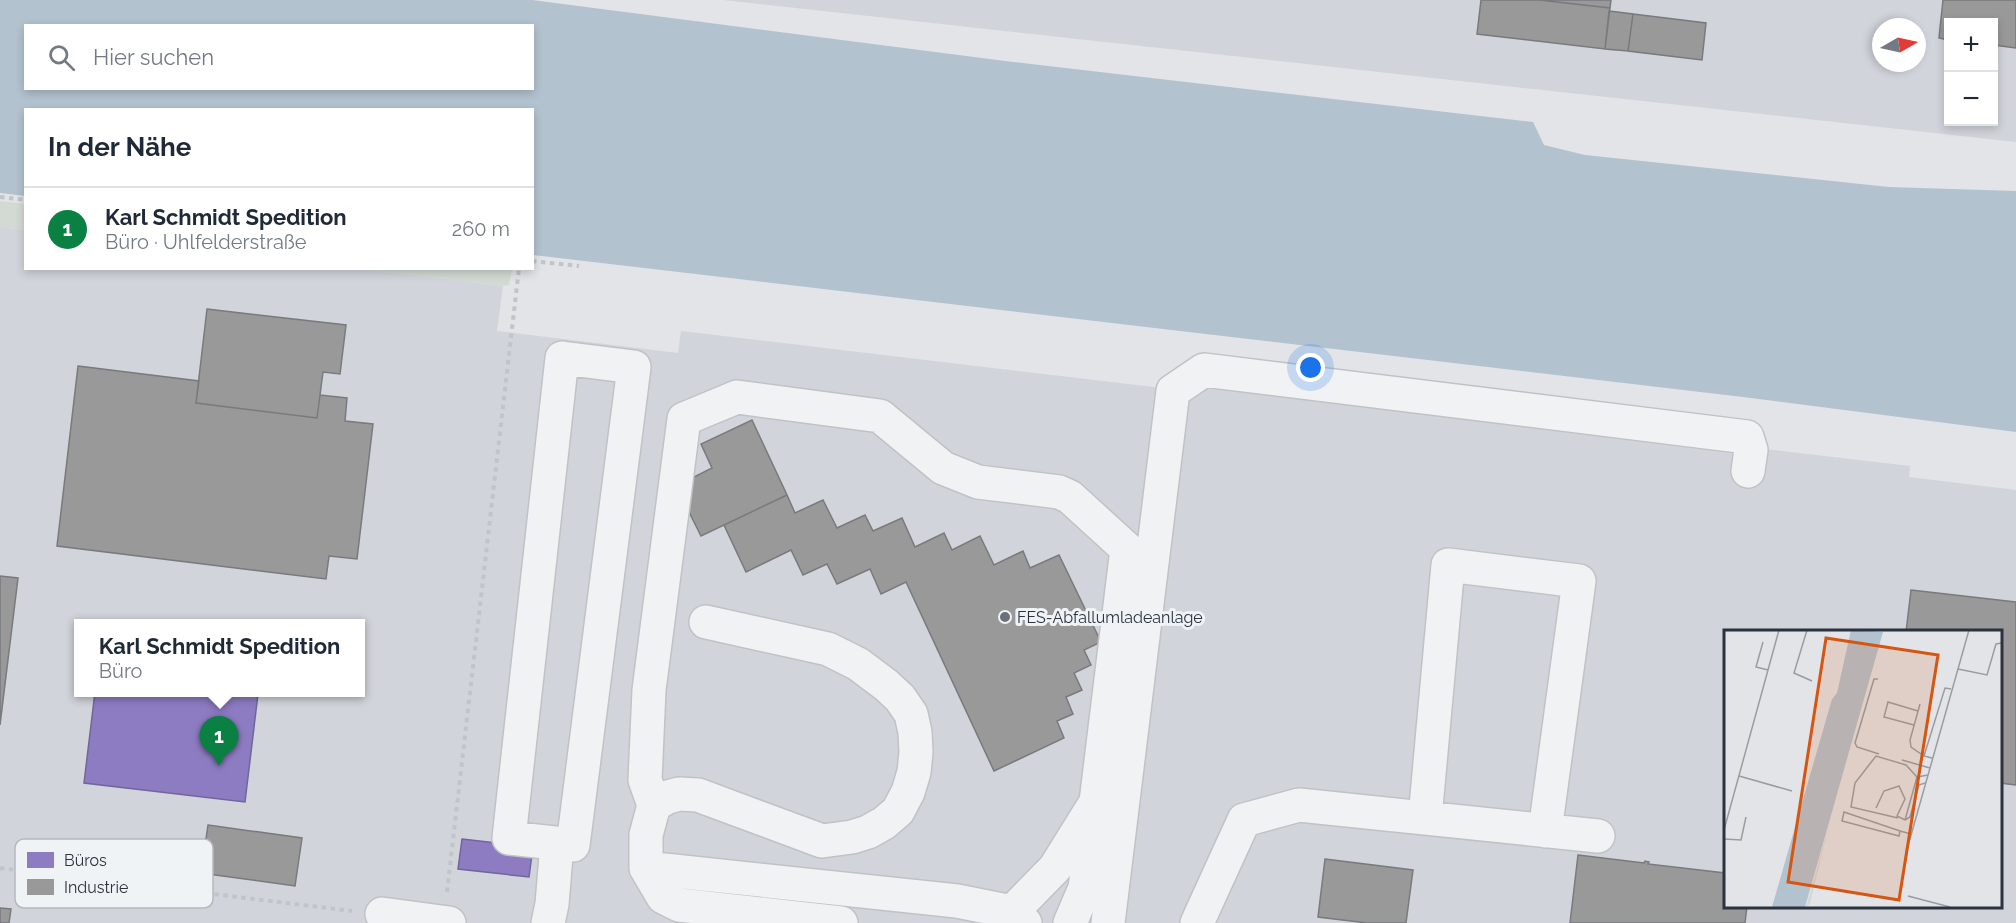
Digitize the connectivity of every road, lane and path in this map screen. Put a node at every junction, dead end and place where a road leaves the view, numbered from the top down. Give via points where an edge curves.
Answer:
1 (0, 197) edge
2 (24, 200) edge
3 (534, 261) edge
4 (579, 266) dead end
5 (519, 270) edge
6 (1748, 471) dead end
7 (706, 622) dead end
8 (1096, 802) junction
9 (654, 806) junction
10 (1425, 818) junction
11 (1545, 831) junction
12 (1598, 837) dead end
13 (557, 844) junction
14 (0, 868) edge
15 (646, 868) junction
16 (15, 870) edge
17 (213, 894) edge
18 (382, 914) joint
19 (1018, 917) edge
20 (444, 922) edge
21 (449, 923) edge
22 (548, 923) edge
23 (841, 923) edge
24 (1070, 923) edge
25 (1108, 923) edge
26 (1197, 923) edge

1 - 2 path
3 - 4 path
5 - 20 path
6 - 25 street via 1748,437 1204,370 1173,391
7 - 9 street via 828,648 858,664 900,698 911,714 915,732 914,772 898,811 884,823 852,837 822,841 698,795 679,794
8 - 9 street via 1127,549 1070,497 1059,492 978,482 943,468 880,416 737,397 684,419 649,690 645,780
8 - 19 street via 1055,868
8 - 24 street via 1085,888
9 - 15 street via 646,835
10 - 11 street
10 - 11 street via 1448,565 1579,581
10 - 26 street via 1299,805 1244,820
11 - 12 street
13 - 13 street via 509,838 562,358 634,367 573,845
13 - 22 street
14 - 16 path
15 - 19 street via 957,901
15 - 23 street via 663,897 679,905
17 - 18 path
18 - 20 street
20 - 21 street

